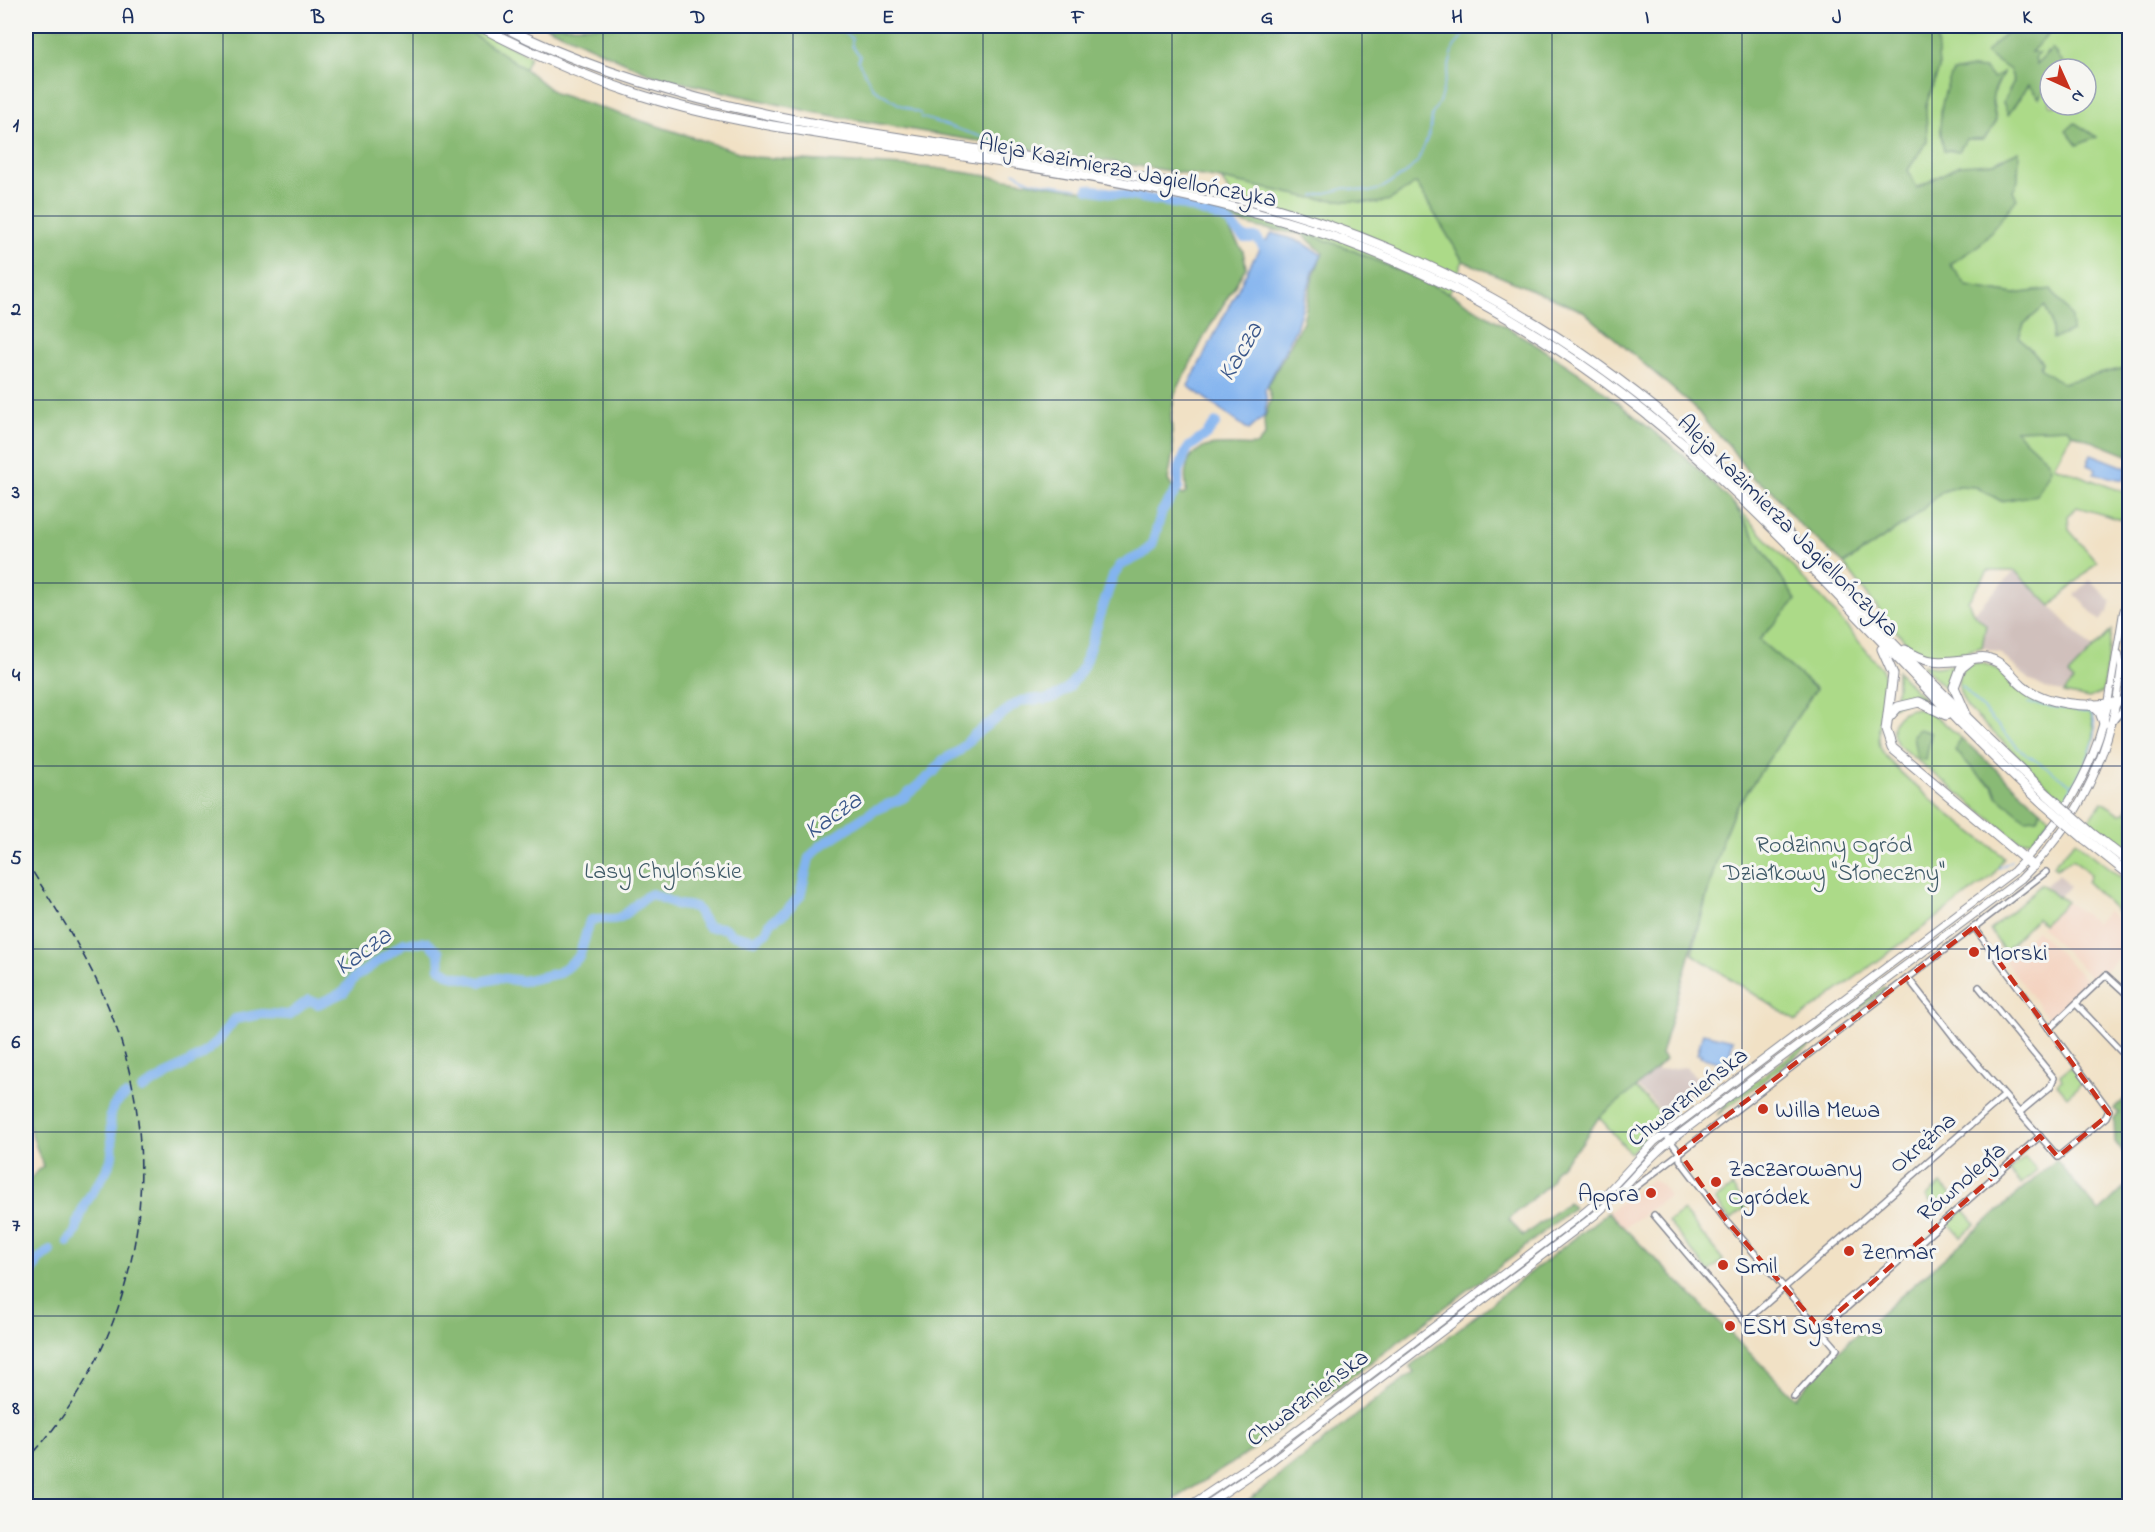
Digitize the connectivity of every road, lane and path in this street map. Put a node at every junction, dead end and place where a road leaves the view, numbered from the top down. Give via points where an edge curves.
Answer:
1 (479, 26) edge
2 (502, 26) edge
3 (2130, 590) edge
4 (1877, 639) junction
5 (1890, 640) junction
6 (1973, 659) junction
7 (2130, 695) edge
8 (2130, 700) edge
9 (2112, 703) junction
10 (2092, 704) junction
11 (1888, 718) junction
12 (1970, 722) junction
13 (2108, 723) junction
14 (1959, 724) junction
15 (2047, 800) junction
16 (2087, 835) junction
17 (2030, 863) junction
18 (2130, 863) edge
19 (2046, 872) dead end
20 (2130, 875) edge
21 (1974, 927) junction
22 (1908, 978) junction
23 (1978, 987) dead end
24 (2130, 998) edge
25 (2076, 1004) junction
26 (2049, 1029) junction
27 (2130, 1061) edge
28 (2004, 1096) junction
29 (2019, 1113) junction
30 (1665, 1134) junction
31 (2040, 1136) junction
32 (1670, 1141) junction
33 (1679, 1152) junction
34 (1629, 1192) dead end
35 (1654, 1215) dead end
36 (1783, 1288) junction
37 (1820, 1328) junction
38 (1794, 1397) dead end
39 (1189, 1506) edge
40 (1205, 1506) edge

1 - 4 highway, Aleja Kazimierza Jagiellończyka via 587,76 700,111 1196,199 1278,219 1385,257 1497,311 1631,401 1741,499
2 - 5 highway, Aleja Kazimierza Jagiellończyka via 582,62 686,97 1184,186 1310,219 1410,257 1550,332 1672,422 1759,503
3 - 9 street, Chwarznieńska via 2123,612 2118,650 2121,667
4 - 11 highway via 1893,674
4 - 14 highway, Aleja Kazimierza Jagiellończyka
5 - 6 highway via 1923,661
5 - 12 highway, Aleja Kazimierza Jagiellończyka
6 - 10 highway via 1992,659 2036,695
6 - 12 highway via 1961,668 1954,687
7 - 9 street
8 - 13 street, Chwarznieńska
9 - 10 highway
9 - 13 main road, Chwarznieńska
10 - 13 highway
11 - 14 highway via 1898,708 1918,702 1932,706
11 - 17 highway via 1886,735 1895,752
12 - 15 highway, Aleja Kazimierza Jagiellończyka
13 - 17 main road, Chwarznieńska via 2100,763 2082,802 2060,836
14 - 15 highway, Aleja Kazimierza Jagiellończyka
15 - 16 highway, Aleja Kazimierza Jagiellończyka, bridge
16 - 18 highway, Aleja Kazimierza Jagiellończyka
16 - 20 highway, Aleja Kazimierza Jagiellończyka
17 - 30 main road, Chwarznieńska
17 - 32 main road, Chwarznieńska via 1980,911
19 - 21 street, Chwarznieńska
21 - 22 street, Chwarznieńska
21 - 26 street
22 - 28 street
22 - 33 street, Chwarznieńska
23 - 29 street via 2054,1078 2052,1085
24 - 25 street via 2106,975
25 - 26 street
25 - 27 street
26 - 31 street via 2110,1112 2058,1157
28 - 29 street
28 - 36 street, Okrężna
29 - 31 street
30 - 32 street
30 - 39 main road, Chwarznieńska via 1596,1204 1259,1459
31 - 37 street, Równoległa
32 - 33 street
32 - 40 main road, Chwarznieńska via 1594,1216 1270,1462
33 - 34 street, Chwarznieńska
33 - 36 street via 1680,1160 1725,1220
35 - 36 street, Okrężna via 1742,1320 1749,1320
36 - 37 street
37 - 38 street via 1837,1349

